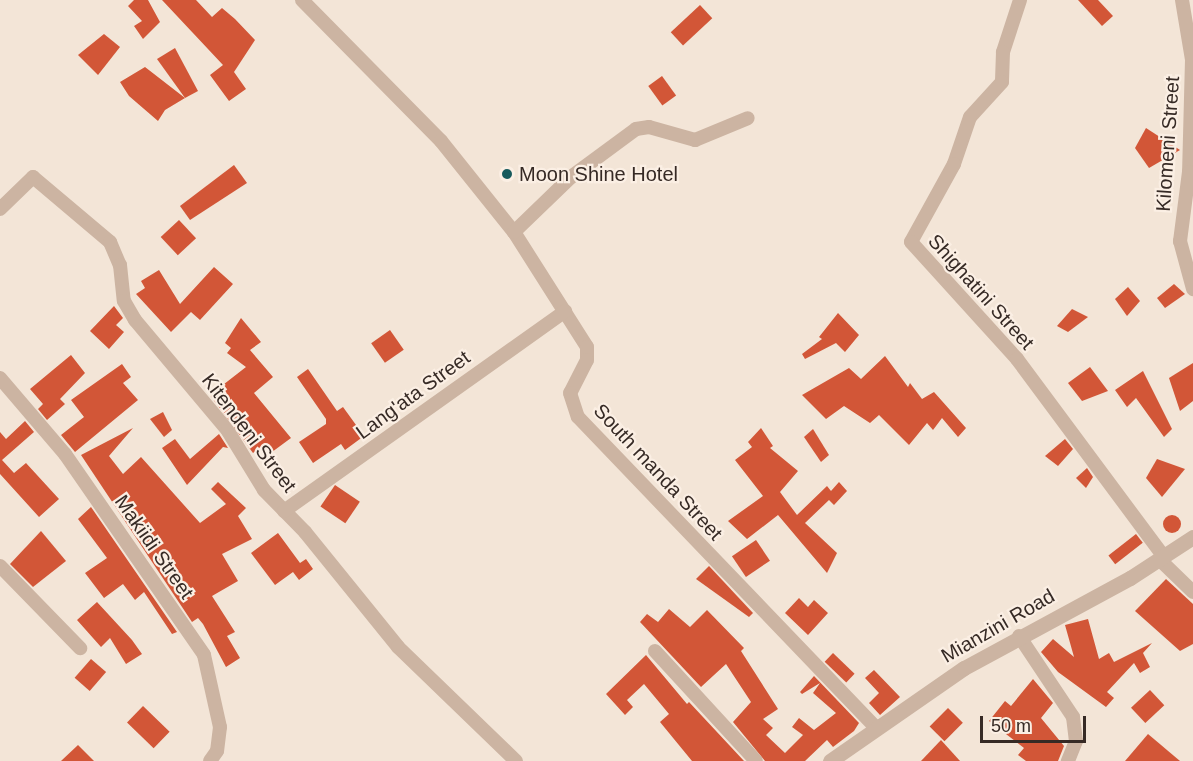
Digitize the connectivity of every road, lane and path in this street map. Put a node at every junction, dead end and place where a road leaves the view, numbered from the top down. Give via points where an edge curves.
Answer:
1 (302, 0) edge
2 (1020, 0) edge
3 (1182, 0) edge
4 (748, 118) dead end
5 (0, 208) edge
6 (514, 232) junction
7 (1193, 289) edge
8 (565, 311) junction
9 (0, 378) edge
10 (284, 511) junction
11 (1193, 537) edge
12 (1162, 558) junction
13 (0, 566) edge
14 (1193, 592) edge
15 (1019, 636) junction
16 (80, 648) dead end
17 (655, 651) dead end
18 (875, 727) junction
19 (210, 761) edge
20 (516, 761) edge
21 (756, 761) edge
22 (830, 761) edge
23 (1068, 761) edge

1 - 6 street, South manda Street via 441,141
2 - 12 street, Shighatini Street via 1003,52 1002,82 970,117 954,164 910,242 1017,359
3 - 7 street, Kilomeni Street via 1192,60 1188,172 1180,241
4 - 6 street via 695,140 650,127 636,129 572,177
5 - 10 street, Kitendeni Street via 33,177 110,242 120,265 124,301 135,320 228,431 264,490
6 - 8 street, South manda Street
8 - 10 street, Lang'ata Street
8 - 18 street, South manda Street via 588,353 570,393 578,417
9 - 19 street, Makiidi Street via 65,454 204,655 220,727 217,752
10 - 20 street, Kitendeni Street via 398,647
11 - 12 street, Mianzini Road
12 - 14 street
12 - 15 street, Mianzini Road
13 - 16 street
15 - 18 street, Mianzini Road
15 - 23 street via 1073,717 1076,741
17 - 21 street
18 - 22 street, Mianzini Road

